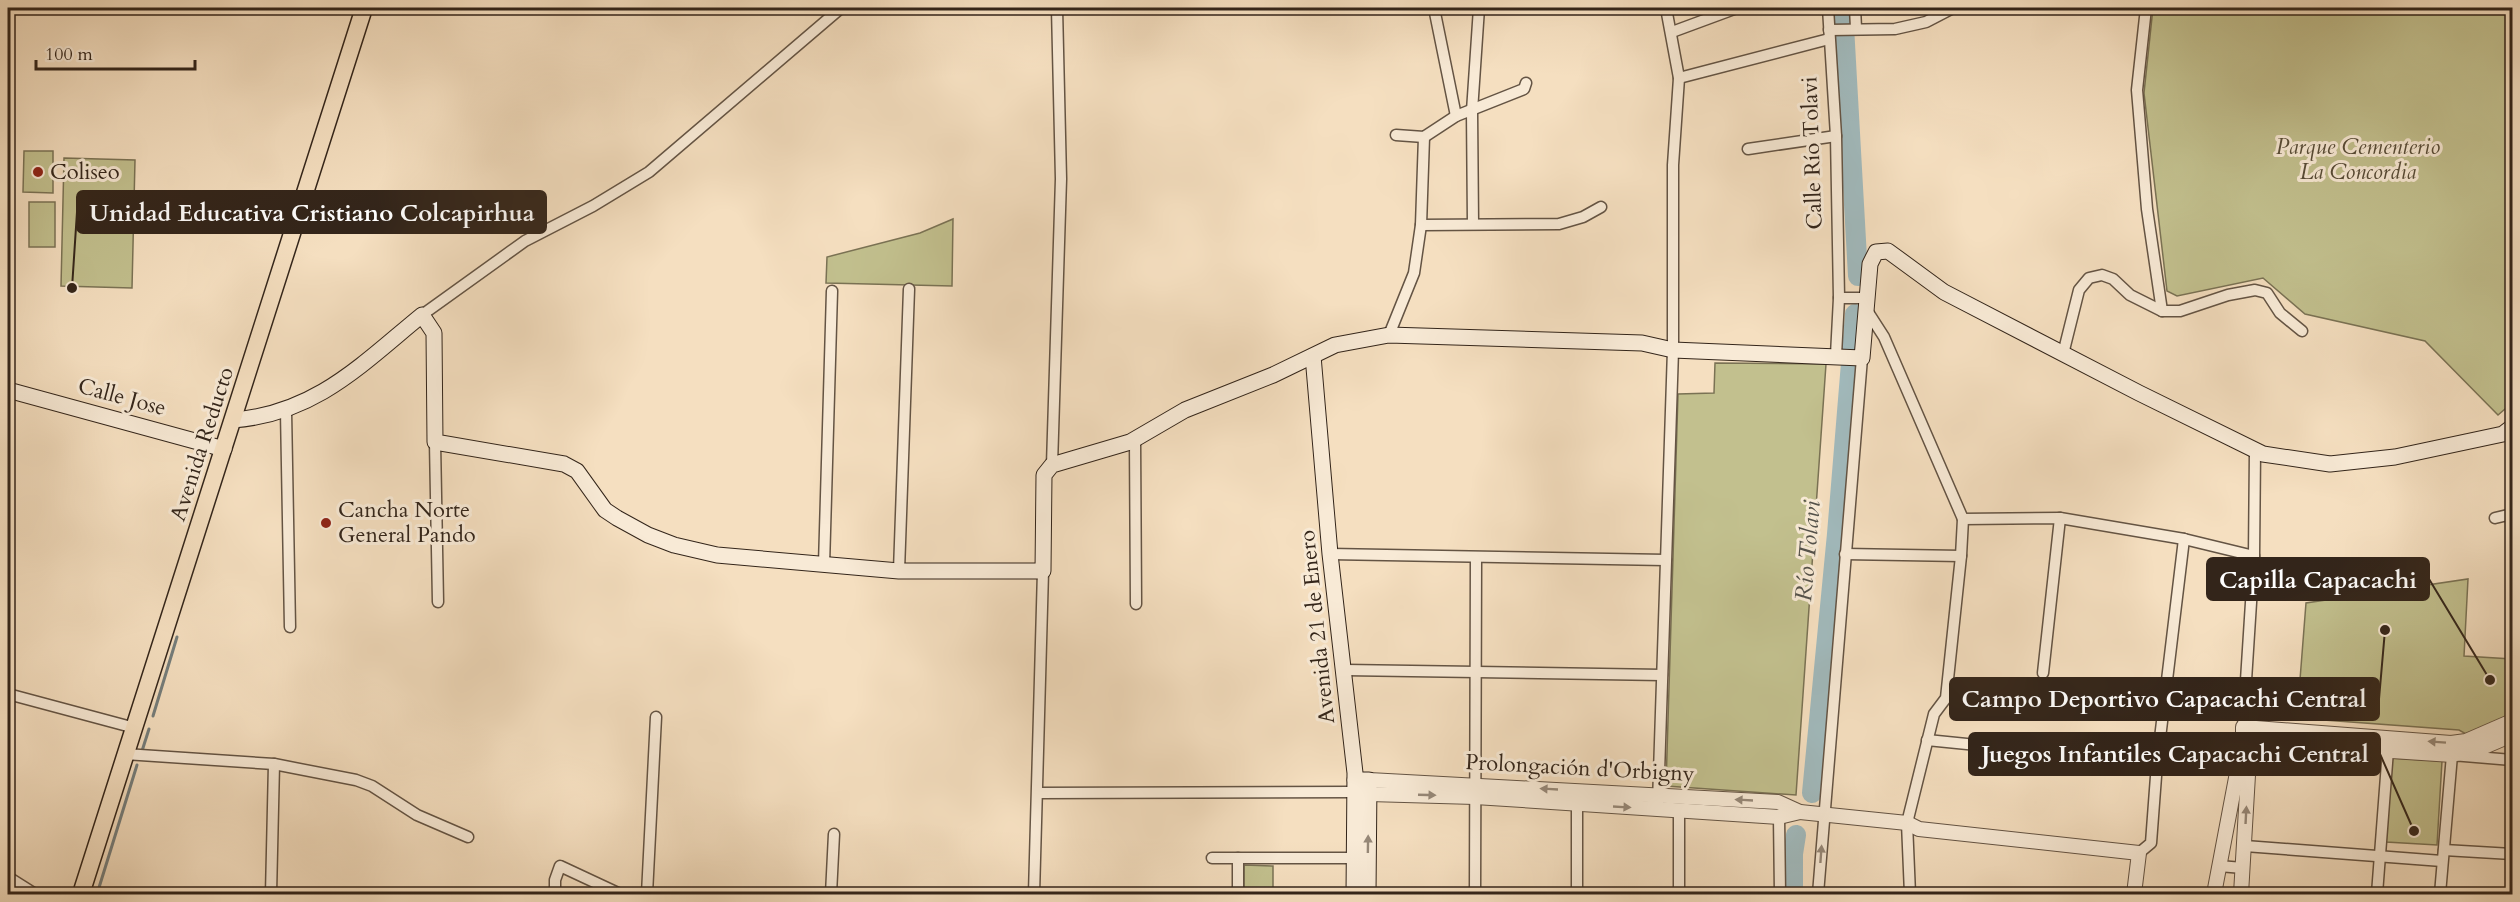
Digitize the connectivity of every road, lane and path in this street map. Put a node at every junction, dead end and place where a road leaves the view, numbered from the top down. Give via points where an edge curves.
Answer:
1 (364, 8) edge
2 (841, 8) edge
3 (1057, 8) edge
4 (1434, 8) edge
5 (1479, 8) edge
6 (1666, 8) edge
7 (1737, 8) edge
8 (1828, 8) edge
9 (1855, 8) edge
10 (1953, 8) edge
11 (2146, 8) edge
12 (1856, 29) junction
13 (1672, 32) junction
14 (1829, 33) junction
15 (1679, 78) junction
16 (1526, 83) dead end
17 (1472, 111) junction
18 (1456, 116) junction
19 (1396, 135) dead end
20 (1836, 136) junction
21 (1424, 137) junction
22 (1748, 149) dead end
23 (1601, 207) dead end
24 (1473, 224) junction
25 (1421, 225) junction
26 (909, 289) dead end
27 (832, 291) dead end
28 (1839, 298) junction
29 (1867, 303) junction
30 (2162, 311) junction
31 (422, 315) junction
32 (2301, 331) dead end
33 (1389, 335) junction
34 (1673, 350) junction
35 (2063, 354) junction
36 (1313, 356) junction
37 (1836, 356) junction
38 (1862, 358) junction
39 (8, 390) edge
40 (286, 411) junction
41 (233, 420) junction
42 (2512, 427) edge
43 (1135, 440) junction
44 (435, 442) junction
45 (224, 449) junction
46 (2255, 451) junction
47 (1052, 465) junction
48 (2512, 514) edge
49 (2060, 518) junction
50 (2495, 518) dead end
51 (1963, 519) junction
52 (2184, 539) junction
53 (1330, 554) junction
54 (1845, 554) junction
55 (1961, 556) junction
56 (2254, 556) junction
57 (1476, 558) junction
58 (1666, 560) junction
59 (824, 565) junction
60 (899, 571) junction
61 (1043, 571) junction
62 (438, 602) dead end
63 (1136, 604) dead end
64 (290, 627) dead end
65 (1345, 670) junction
66 (1475, 671) junction
67 (2043, 673) dead end
68 (1662, 675) junction
69 (8, 694) edge
70 (656, 717) dead end
71 (2512, 721) edge
72 (135, 728) junction
73 (2247, 734) junction
74 (2512, 735) edge
75 (1927, 740) junction
76 (2388, 750) junction
77 (126, 754) junction
78 (2452, 755) junction
79 (2512, 760) edge
80 (2157, 763) junction
81 (274, 764) junction
82 (1362, 787) junction
83 (1475, 791) junction
84 (1038, 793) junction
85 (1659, 802) junction
86 (1577, 804) junction
87 (1679, 810) junction
88 (1800, 812) junction
89 (1824, 813) junction
90 (1779, 817) junction
91 (1907, 823) junction
92 (834, 834) dead end
93 (468, 837) dead end
94 (2245, 846) junction
95 (2139, 853) junction
96 (2512, 854) edge
97 (2380, 855) junction
98 (2443, 855) junction
99 (1212, 858) dead end
100 (1238, 858) junction
101 (1354, 858) junction
102 (2219, 866) junction
103 (2243, 868) junction
104 (8, 877) edge
105 (35, 894) edge
106 (81, 894) edge
107 (272, 894) edge
108 (555, 894) edge
109 (620, 894) edge
110 (647, 894) edge
111 (831, 894) edge
112 (1034, 894) edge
113 (1238, 894) edge
114 (1354, 894) edge
115 (1368, 894) edge
116 (1475, 894) edge
117 (1577, 894) edge
118 (1679, 894) edge
119 (1780, 894) edge
120 (1818, 894) edge
121 (1910, 894) edge
122 (2134, 894) edge
123 (2214, 894) edge
124 (2241, 894) edge
125 (2377, 894) edge
126 (2440, 894) edge

1 - 41 main road, Avenida Reducto
2 - 31 street via 649,172 525,241
3 - 47 street via 1061,178
4 - 18 street
5 - 17 street
6 - 13 street
7 - 13 street
8 - 14 street, Calle Río Tolavi
9 - 12 street
10 - 12 street via 1926,22 1905,27
11 - 30 street via 2137,90 2147,209
12 - 14 street
13 - 15 street
14 - 15 street
14 - 20 street, Calle Río Tolavi
15 - 34 street via 1673,165
16 - 17 street via 1524,88
17 - 18 street
17 - 24 street
18 - 21 street
19 - 21 street
20 - 22 street
20 - 28 street, Calle Río Tolavi
21 - 25 street
23 - 24 street via 1559,224
24 - 25 street
25 - 33 street via 1414,273
26 - 60 street
27 - 59 street
28 - 29 street
28 - 37 street, Calle Río Tolavi
29 - 35 main road via 1870,264 1876,252 1888,251 1944,292
29 - 38 main road
29 - 51 street
30 - 32 street via 2180,311 2255,290 2267,293 2280,313
30 - 35 street via 2130,294 2113,279 2102,275 2089,278 2079,290
31 - 40 main road via 326,393
31 - 44 main road via 434,333
33 - 34 main road via 1642,343
33 - 36 main road via 1335,345
34 - 37 main road
34 - 58 street
35 - 46 main road
36 - 43 main road via 1185,410
36 - 53 main road, Avenida 21 de Enero
37 - 38 main road
38 - 54 street
39 - 45 main road, Calle Jose
40 - 41 main road
40 - 64 street
41 - 45 main road, Avenida Reducto
42 - 46 main road via 2502,434 2395,457 2330,464
43 - 47 main road
43 - 63 street
44 - 59 main road via 564,464 577,471 605,510 674,545 717,555
44 - 62 street
45 - 72 main road, Avenida Reducto
46 - 56 street
47 - 61 main road via 1044,475
48 - 50 street
49 - 51 street
49 - 52 street
49 - 67 street
51 - 55 street
52 - 56 street
52 - 80 street
53 - 57 street
53 - 65 main road, Avenida 21 de Enero
54 - 55 street
54 - 89 street
55 - 75 street via 1946,698 1934,714
56 - 73 street
57 - 58 street
57 - 66 street
58 - 68 street
59 - 60 main road
60 - 61 main road
61 - 84 street
65 - 66 street
65 - 82 main road, Avenida 21 de Enero
66 - 68 street
66 - 83 street
68 - 85 street
69 - 72 street
70 - 110 street
71 -> 73 street via 2466,741 2451,743
72 - 77 main road, Avenida Reducto
73 - 76 street
94 -> 73 street
73 - 102 street
74 - 78 street
75 - 80 street
75 - 91 street
76 - 78 street
76 - 97 street
77 - 81 street
77 - 106 main road, Avenida Reducto
78 - 79 street
78 - 98 street
80 - 95 street via 2151,843
81 - 93 street via 364,783 417,815
81 - 107 street
82 - 83 street, Prolongación d'Orbigny
82 - 84 street
82 - 101 main road, Avenida 21 de Enero
115 -> 82 main road, Avenida 21 de Enero
85 -> 83 street, Prolongación d'Orbigny
83 - 86 street, Prolongación d'Orbigny
83 - 116 street
84 - 112 street
86 -> 85 street, Prolongación d'Orbigny
85 - 87 street, Prolongación d'Orbigny
88 -> 85 street, Prolongación d'Orbigny via 1778,802
86 - 117 street
87 - 90 street, Prolongación d'Orbigny
87 - 118 street
88 - 89 street, Prolongación d'Orbigny
88 - 90 street, Prolongación d'Orbigny
89 - 91 street, Prolongación d'Orbigny
120 -> 89 street
90 - 119 street
91 - 95 street, Prolongación d'Orbigny via 1919,830
91 - 121 street
92 - 111 street
94 - 97 street
94 - 103 street
95 - 122 street
96 - 98 street
97 - 98 street
97 - 125 street
98 - 126 street
99 - 100 street
100 - 101 street
100 - 113 street
101 - 114 main road, Avenida 21 de Enero
102 - 103 street
102 - 123 street
103 - 124 street
104 - 105 street
108 - 109 street via 560,866

